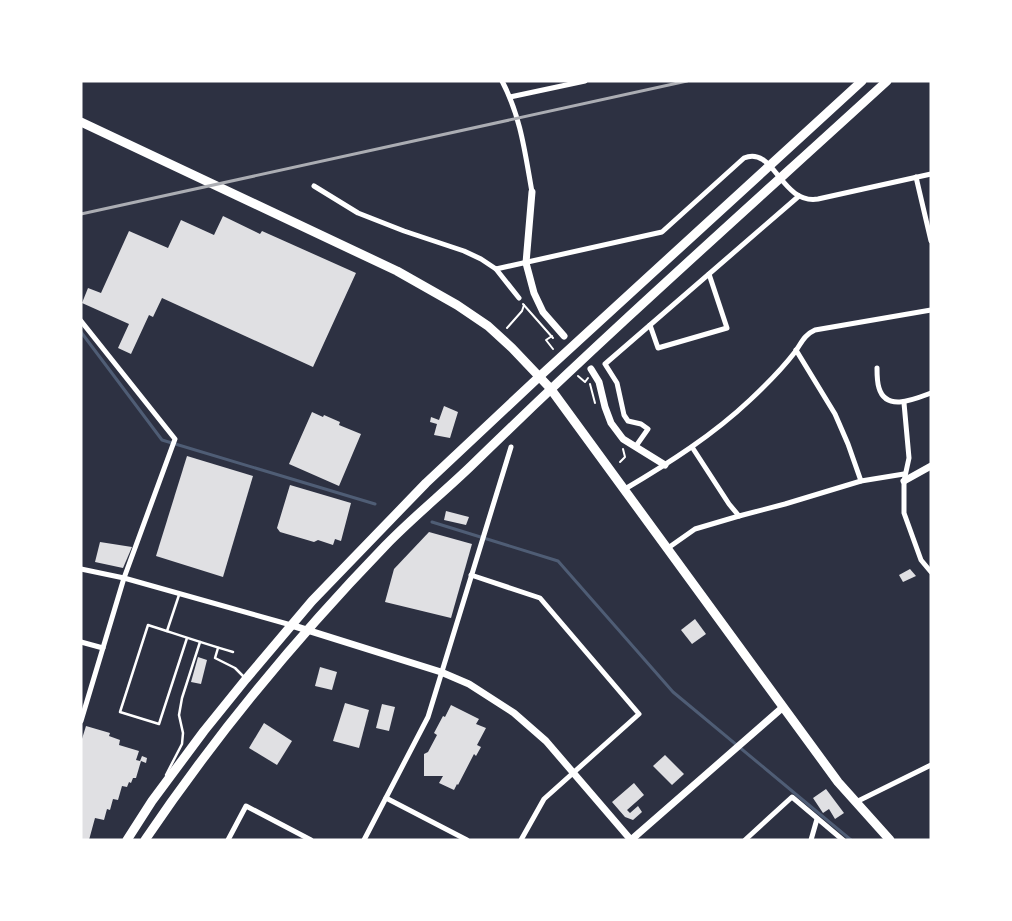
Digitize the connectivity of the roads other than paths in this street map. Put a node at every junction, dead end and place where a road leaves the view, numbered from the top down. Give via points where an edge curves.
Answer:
1 (502, 81) edge
2 (585, 81) edge
3 (862, 81) edge
4 (887, 81) edge
5 (510, 97) junction
6 (81, 122) edge
7 (931, 174) edge
8 (916, 177) junction
9 (314, 186) dead end
10 (532, 192) joint
11 (799, 196) junction
12 (931, 241) edge
13 (526, 263) junction
14 (496, 269) junction
15 (710, 274) junction
16 (519, 298) dead end
17 (931, 310) edge
18 (81, 321) edge
19 (650, 325) junction
20 (564, 336) dead end
21 (796, 350) junction
22 (591, 368) dead end
23 (877, 368) dead end
24 (540, 376) junction
25 (550, 388) junction
26 (931, 393) edge
27 (904, 403) junction
28 (636, 446) junction
29 (511, 447) dead end
30 (692, 447) junction
31 (665, 465) junction
32 (931, 466) edge
33 (904, 478) junction
34 (861, 481) junction
35 (625, 489) junction
36 (739, 516) junction
37 (668, 548) junction
38 (81, 569) edge
39 (931, 572) edge
40 (471, 575) junction
41 (124, 578) junction
42 (179, 594) junction
43 (292, 625) junction
44 (307, 630) junction
45 (167, 631) junction
46 (187, 638) junction
47 (81, 642) edge
48 (200, 642) junction
49 (103, 648) junction
50 (218, 648) junction
51 (233, 652) dead end
52 (442, 672) junction
53 (246, 679) junction
54 (83, 706) edge
55 (782, 708) junction
56 (81, 721) edge
57 (931, 765) edge
58 (573, 773) junction
59 (386, 798) junction
60 (152, 802) junction
61 (855, 802) junction
62 (817, 819) junction
63 (127, 840) edge
64 (145, 840) edge
65 (228, 840) edge
66 (310, 840) edge
67 (364, 840) edge
68 (467, 840) edge
69 (521, 840) edge
70 (631, 840) edge
71 (745, 840) edge
72 (811, 840) edge
73 (842, 840) edge
74 (890, 840) edge

1 - 5 street
2 - 5 street
3 - 24 main road
4 - 25 main road
5 - 10 street via 518,118
6 - 24 main road via 397,271 457,304 488,326
7 - 8 street
8 - 11 street via 811,200
8 - 12 street
9 - 14 street via 358,213 464,251
10 - 13 street
11 - 13 street via 765,161 751,155 662,232
11 - 15 street
13 - 14 street
13 - 20 street via 543,312
14 - 16 street
15 - 19 street
15 - 19 street via 727,328 658,348
17 - 21 street via 816,330 804,337
18 - 41 street via 175,439
19 - 28 street via 605,364 617,383 624,415 628,421 648,429
21 - 30 street via 750,400
21 - 34 street via 835,414
22 - 28 street via 599,382 611,423 624,439
23 - 27 street via 879,387 884,397
24 - 25 main road
24 - 43 main road via 426,483
25 - 35 main road
25 - 44 main road via 388,543
26 - 27 street
27 - 33 street via 908,458
28 - 31 street
29 - 40 street
30 - 31 street
30 - 36 street
31 - 35 street
32 - 33 street
33 - 34 street
33 - 39 street via 904,513 921,560
34 - 36 street
35 - 37 main road
36 - 37 street via 695,528
37 - 55 main road
38 - 41 street
40 - 52 street
40 - 58 street via 540,598 639,714
41 - 42 street
41 - 49 street
42 - 43 street
42 - 45 lane
43 - 44 street
43 - 53 main road
44 - 52 street
44 - 64 main road via 216,742
45 - 46 lane
45 - 46 lane via 148,625 120,712 159,724
46 - 48 lane
47 - 49 street
48 - 50 lane
48 - 60 lane via 179,715 182,744
49 - 54 street
50 - 51 lane
50 - 53 lane via 215,658 235,668
52 - 58 street via 478,689 514,713 546,741
52 - 59 street via 428,717
53 - 60 main road
54 - 56 street
55 - 61 main road
55 - 70 street
57 - 61 street
58 - 69 street via 540,804
58 - 70 street
59 - 67 street
59 - 68 street
60 - 63 main road
61 - 74 main road
62 - 71 street via 792,798
62 - 72 street
62 - 73 street
65 - 66 street via 246,806

